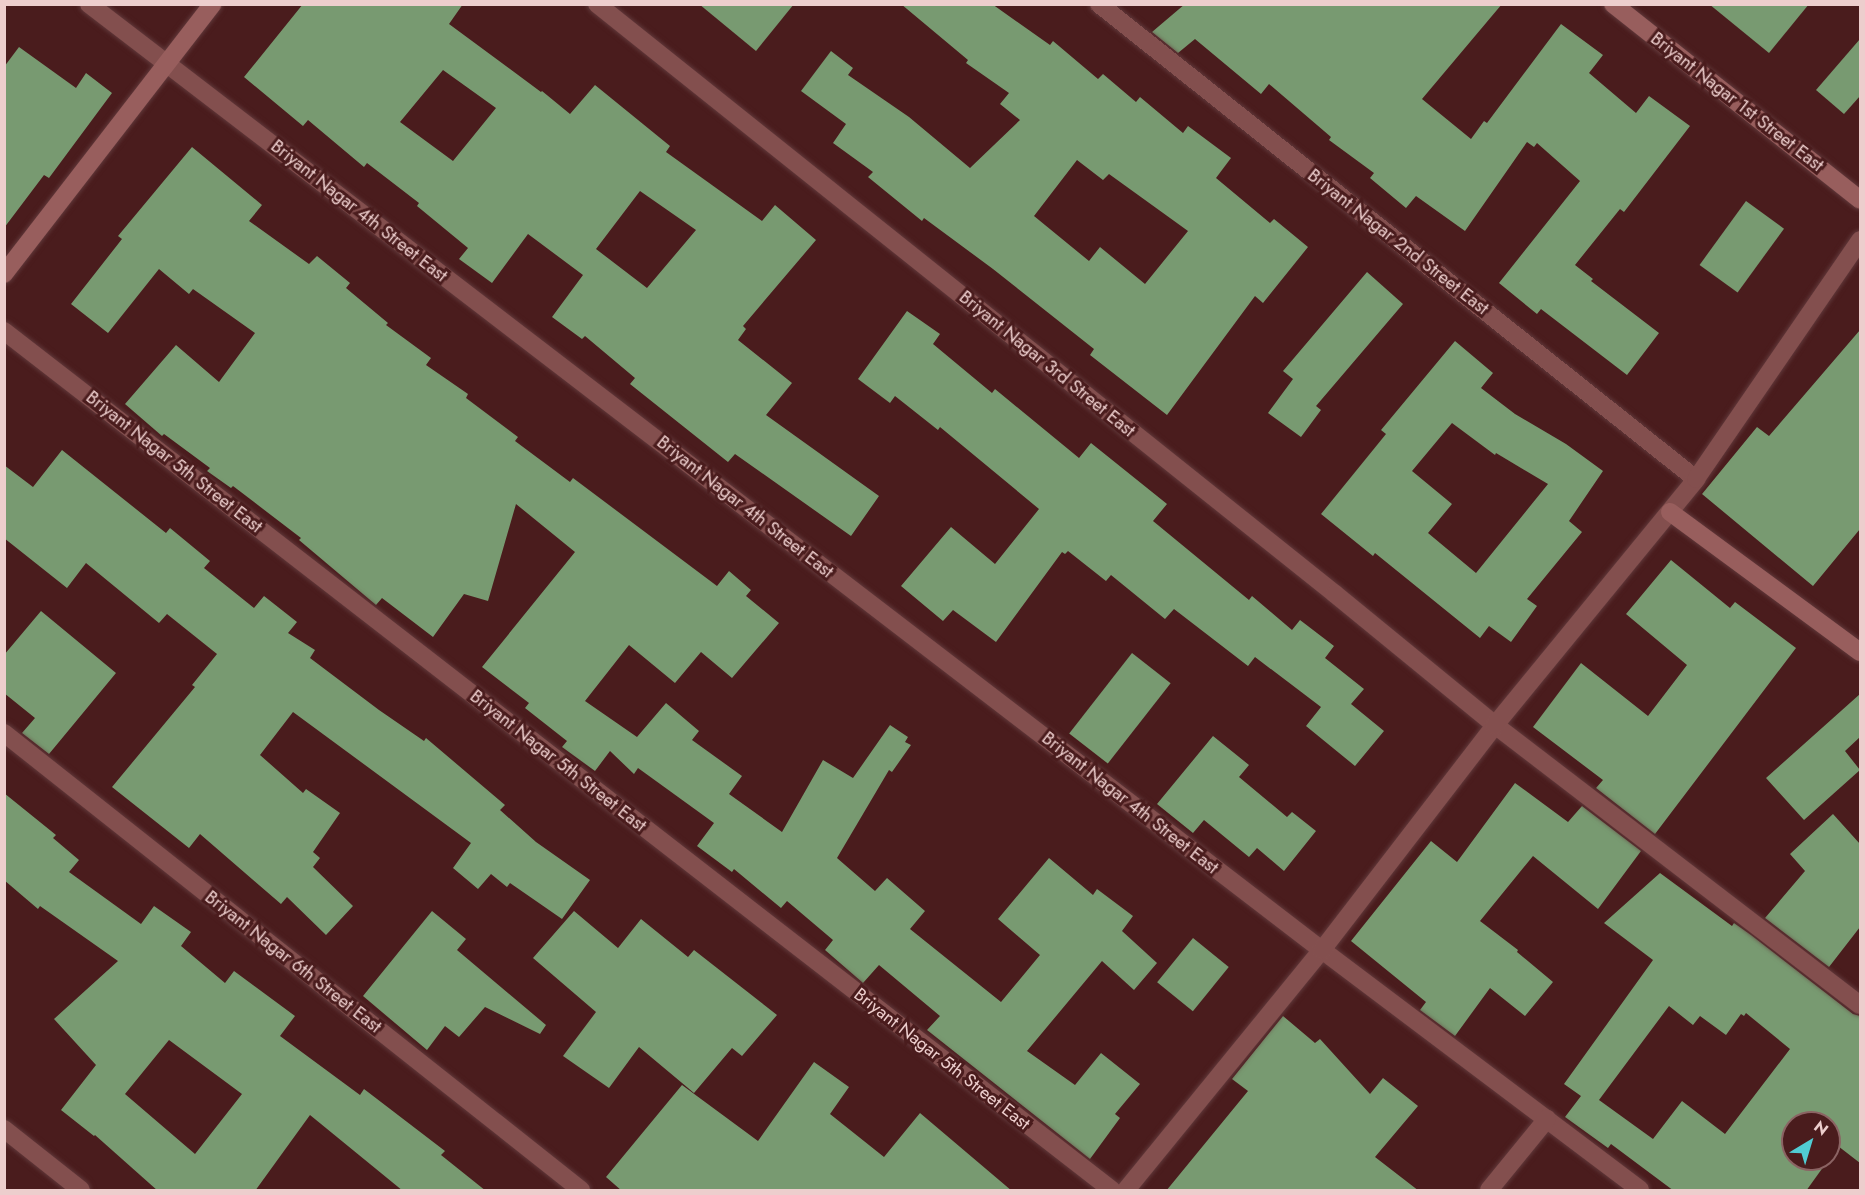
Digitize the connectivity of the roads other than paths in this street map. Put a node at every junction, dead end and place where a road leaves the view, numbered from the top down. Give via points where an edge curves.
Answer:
1 (89, 4) edge
2 (213, 4) edge
3 (597, 4) edge
4 (1099, 4) edge
5 (1613, 4) edge
6 (168, 63) junction
7 (1860, 200) edge
8 (1860, 240) edge
9 (4, 274) edge
10 (4, 331) edge
11 (1696, 479) junction
12 (1670, 512) junction
13 (1860, 652) edge
14 (1495, 725) junction
15 (4, 733) edge
16 (1322, 950) junction
17 (1860, 1005) edge
18 (1546, 1119) junction
19 (4, 1129) edge
20 (81, 1191) edge
21 (582, 1191) edge
22 (1112, 1191) edge
23 (1126, 1191) edge
24 (1490, 1191) edge
25 (1640, 1191) edge

1 - 6 street, Briyant Nagar 4th Street East
2 - 6 street
3 - 14 street, Briyant Nagar 3rd Street East
4 - 11 street, Briyant Nagar 2nd Street East
5 - 7 street, Briyant Nagar 1st Street East
6 - 9 street
6 - 16 street, Briyant Nagar 4th Street East
8 - 11 street
10 - 22 street, Briyant Nagar 5th Street East
11 - 12 street
12 - 13 street
12 - 14 street
14 - 16 street
14 - 17 street, Briyant Nagar 3rd Street East
15 - 21 street, Briyant Nagar 6th Street East
16 - 18 street, Briyant Nagar 4th Street East
16 - 23 street
18 - 24 street
18 - 25 street, Briyant Nagar 4th Street East
19 - 20 street

